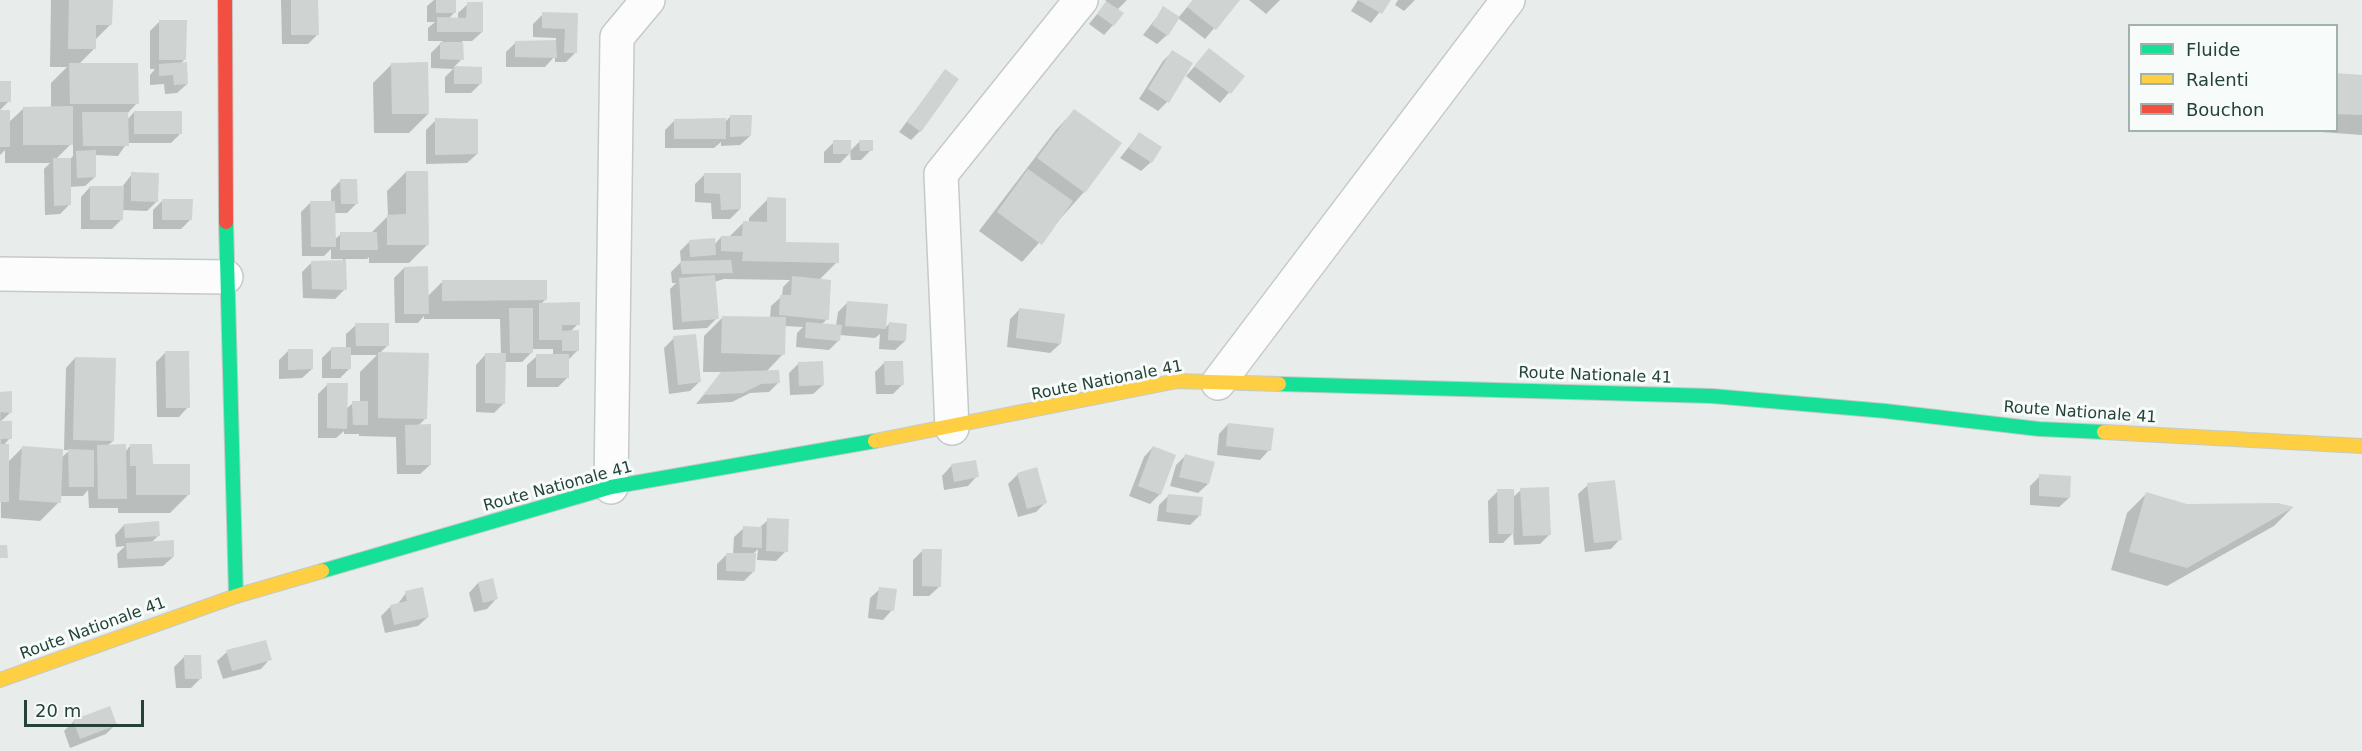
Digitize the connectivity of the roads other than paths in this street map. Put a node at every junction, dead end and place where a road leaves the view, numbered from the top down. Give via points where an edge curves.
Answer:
1 (225, 0) edge
2 (648, 0) edge
3 (1081, 0) edge
4 (1508, 0) edge
5 (0, 274) edge
6 (226, 277) junction
7 (1218, 383) junction
8 (952, 428) junction
9 (2362, 446) edge
10 (611, 487) junction
11 (236, 596) junction
12 (0, 680) edge

1 - 6 street
2 - 10 street via 617,37
3 - 8 street via 941,174
4 - 7 street
5 - 6 street
6 - 11 street
7 - 8 street, Route Nationale 41 via 1177,381
7 - 9 street, Route Nationale 41 via 1712,396 2039,429
8 - 10 street, Route Nationale 41
10 - 11 street, Route Nationale 41
11 - 12 street, Route Nationale 41

